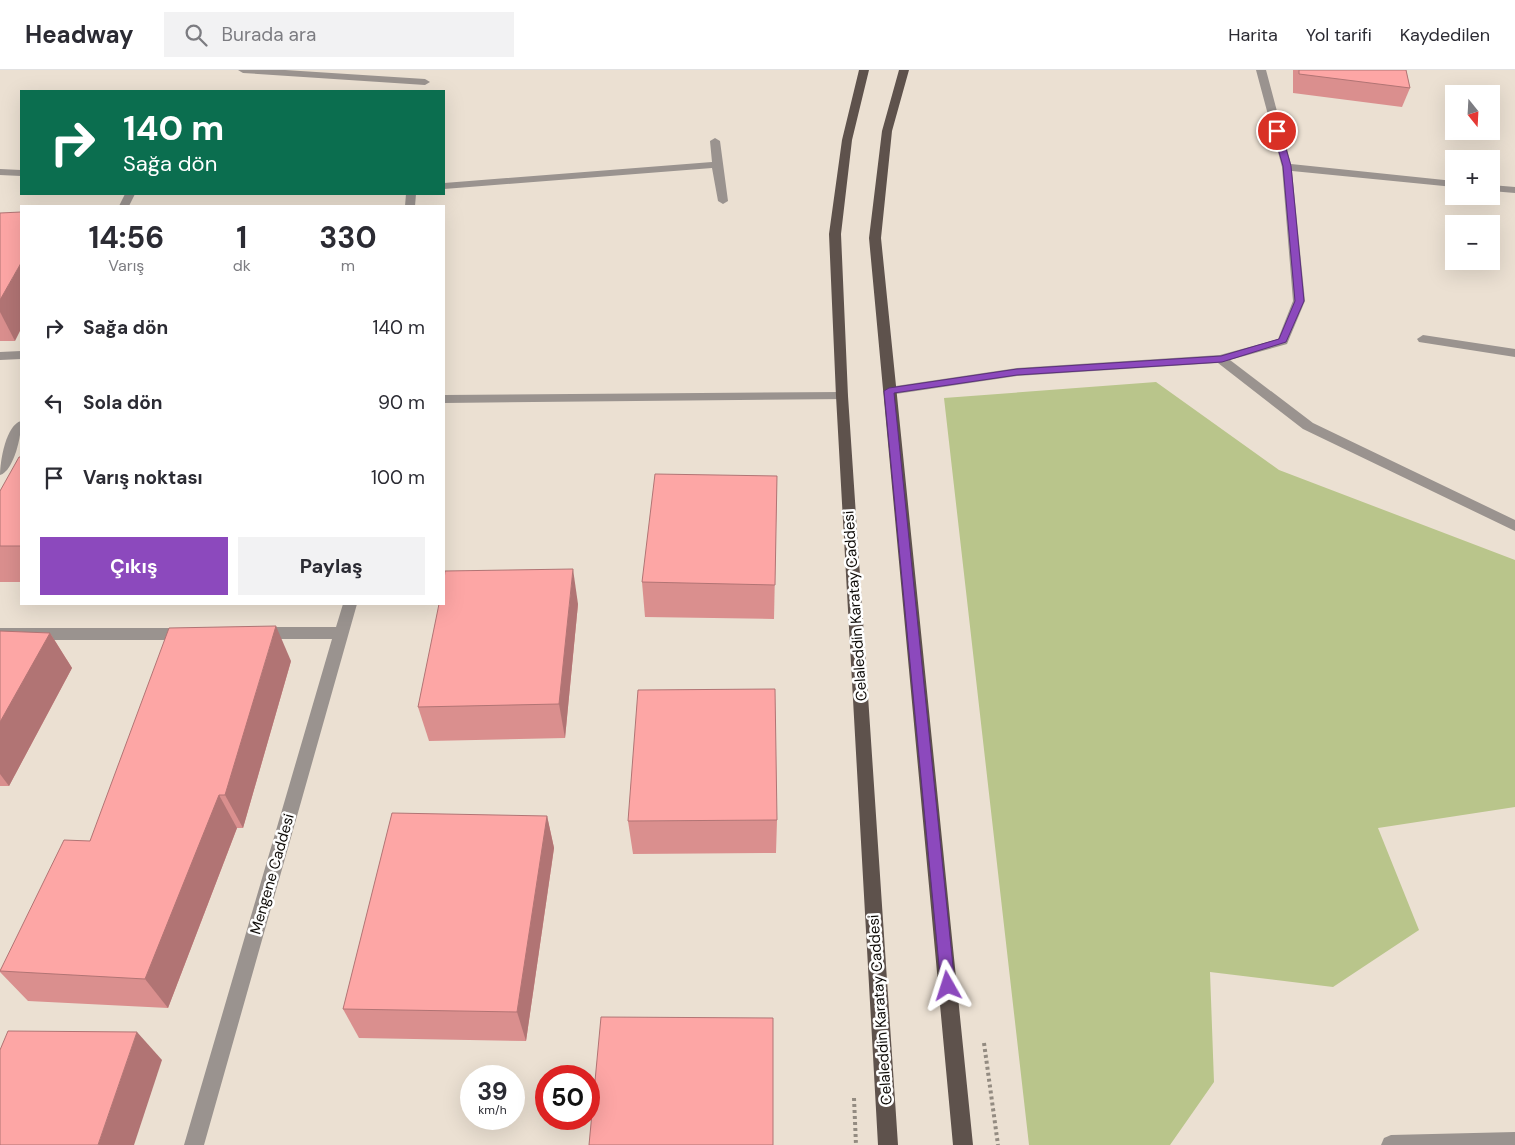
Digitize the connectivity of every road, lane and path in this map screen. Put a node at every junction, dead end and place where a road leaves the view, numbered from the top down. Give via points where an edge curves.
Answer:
1 (243, 70) edge
2 (430, 70) edge
3 (864, 70) edge
4 (904, 70) edge
5 (1261, 70) edge
6 (424, 86) edge
7 (715, 141) dead end
8 (717, 165) junction
9 (1287, 166) junction
10 (0, 172) edge
11 (20, 173) edge
12 (1445, 183) edge
13 (445, 186) edge
14 (1500, 189) edge
15 (1515, 190) edge
16 (723, 201) dead end
17 (1423, 338) dead end
18 (1515, 353) edge
19 (20, 355) edge
20 (0, 356) edge
21 (1222, 359) junction
22 (889, 391) junction
23 (842, 396) junction
24 (445, 399) edge
25 (20, 427) edge
26 (0, 470) edge
27 (1515, 526) edge
28 (350, 605) edge
29 (244, 633) edge
30 (341, 633) junction
31 (0, 634) edge
32 (205, 634) edge
33 (1515, 1142) edge
34 (194, 1145) edge
35 (888, 1145) edge
36 (963, 1145) edge
37 (1391, 1145) edge

1 - 6 street
2 - 6 street
3 - 23 main road, Celaleddin Karatay Caddesi via 847,140 835,234
4 - 22 main road via 893,98 882,162 875,238
5 - 9 street
7 - 8 street
8 - 13 street
8 - 16 street
9 - 12 street
9 - 21 street via 1299,301 1283,340
10 - 11 street
14 - 15 street
17 - 18 street
19 - 20 street
21 - 22 street via 1017,372
21 - 27 street via 1308,426
22 - 36 main road
23 - 24 street
23 - 35 main road, Celaleddin Karatay Caddesi
25 - 26 street
28 - 30 street, Mengene Caddesi
29 - 30 street
30 - 34 street, Mengene Caddesi
31 - 32 street
33 - 37 street

